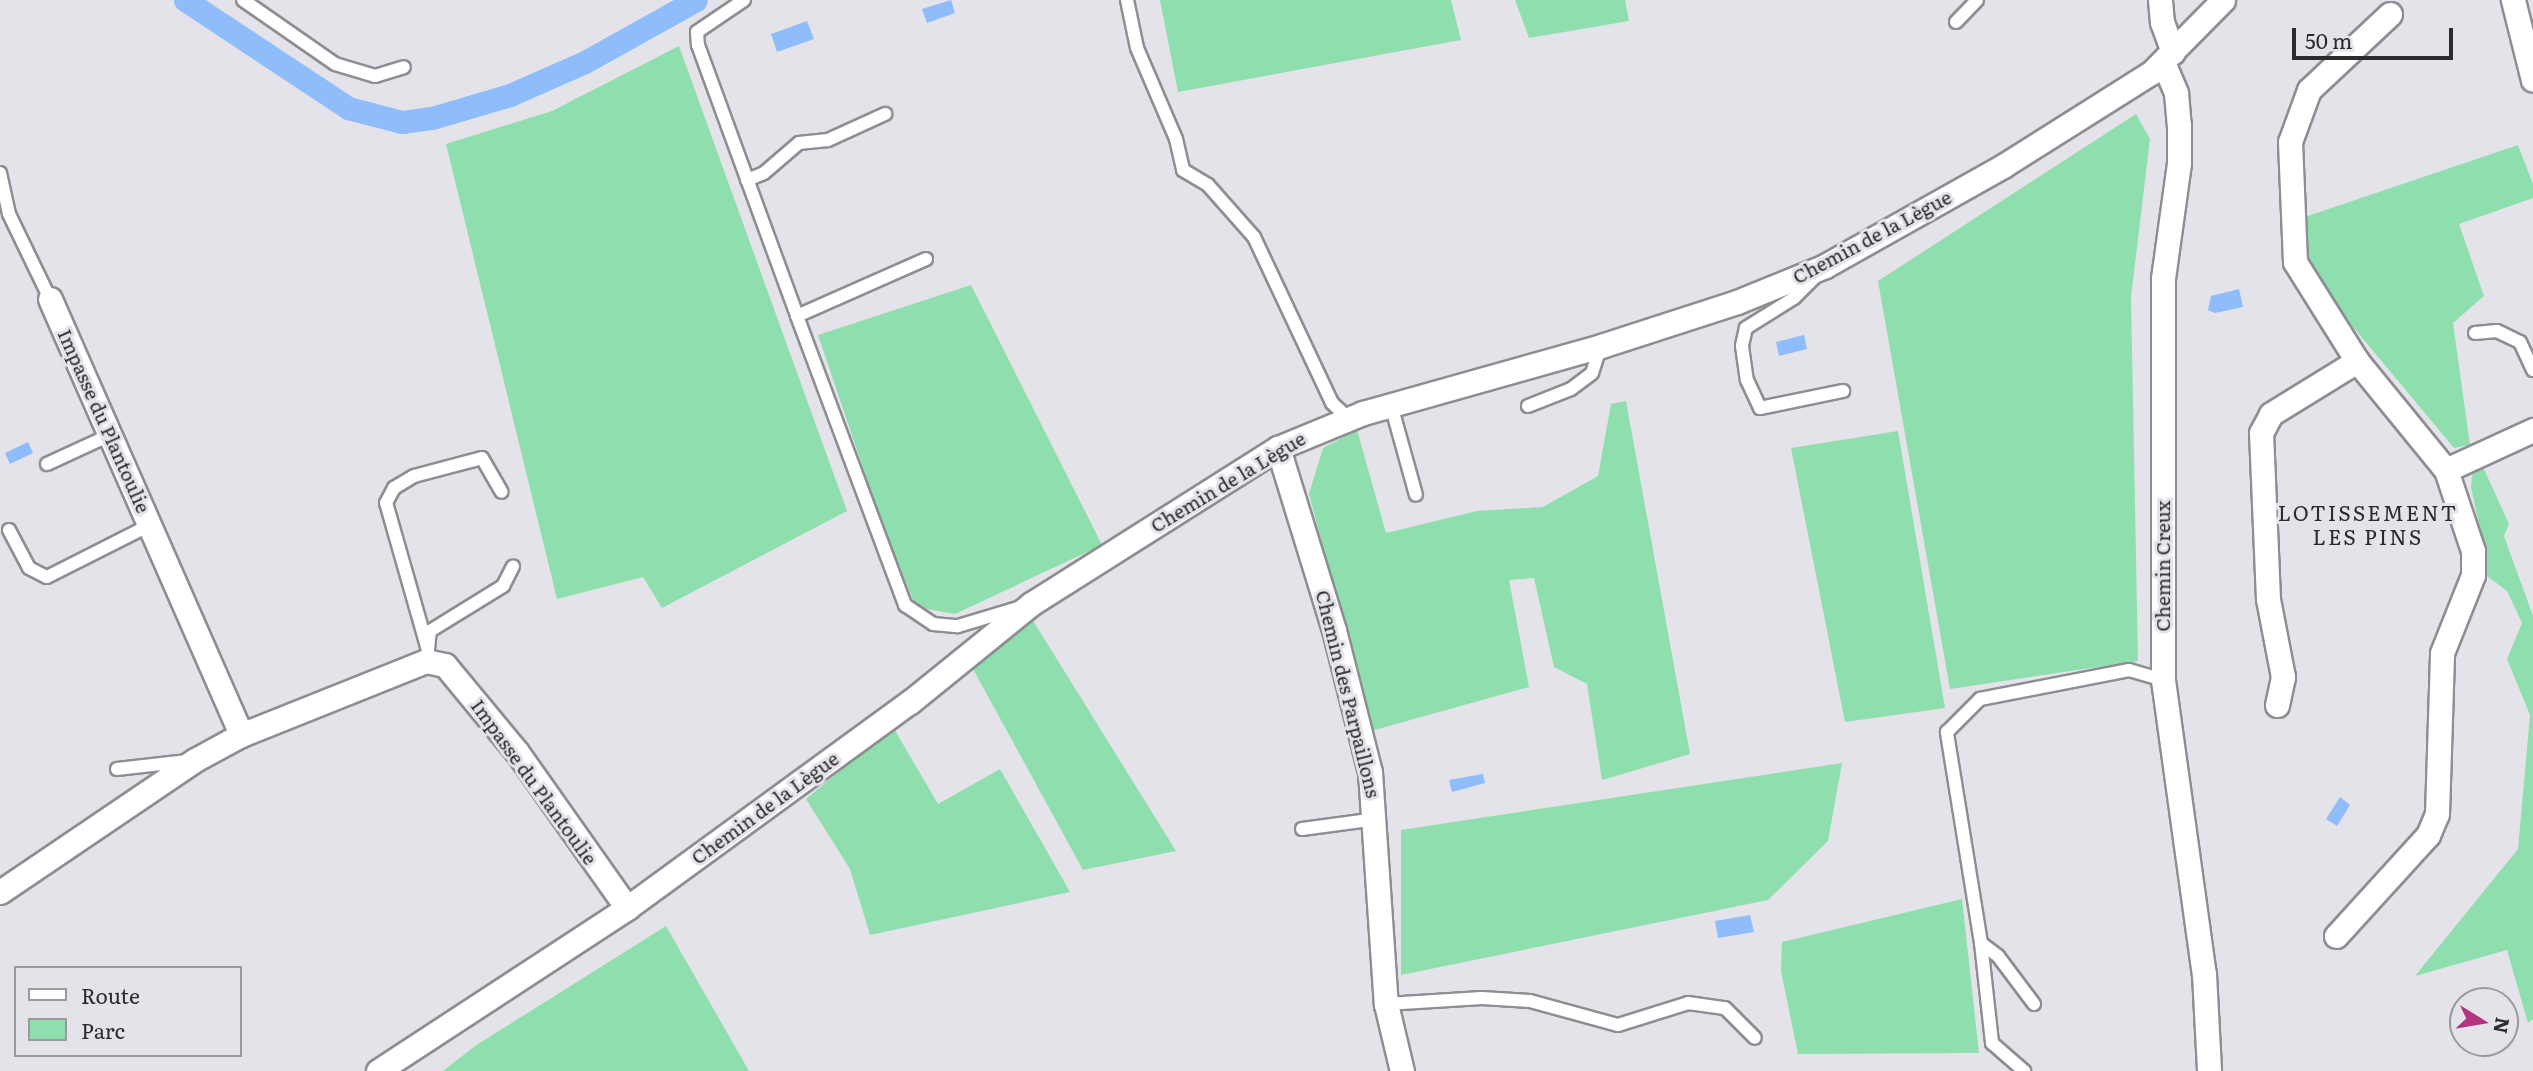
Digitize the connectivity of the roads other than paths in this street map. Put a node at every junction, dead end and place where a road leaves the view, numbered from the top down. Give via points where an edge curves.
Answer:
1 (243, 0) edge
2 (744, 0) edge
3 (1126, 0) edge
4 (1977, 0) edge
5 (2160, 0) edge
6 (2223, 0) edge
7 (2513, 0) edge
8 (2390, 14) dead end
9 (1956, 22) dead end
10 (2168, 57) junction
11 (404, 67) dead end
12 (2533, 80) edge
13 (885, 114) dead end
14 (0, 173) edge
15 (747, 180) junction
16 (926, 259) dead end
17 (1825, 266) junction
18 (50, 299) joint
19 (797, 316) junction
20 (2474, 333) dead end
21 (1601, 346) junction
22 (2357, 361) junction
23 (2533, 370) edge
24 (1843, 391) dead end
25 (1391, 405) junction
26 (1528, 406) dead end
27 (1348, 418) junction
28 (2533, 430) edge
29 (110, 435) junction
30 (1278, 448) junction
31 (47, 464) dead end
32 (2446, 470) junction
33 (502, 492) dead end
34 (1416, 495) dead end
35 (150, 525) junction
36 (9, 530) dead end
37 (513, 566) dead end
38 (1031, 604) junction
39 (427, 655) junction
40 (2163, 680) junction
41 (2277, 705) dead end
42 (241, 735) junction
43 (195, 760) junction
44 (117, 769) dead end
45 (1377, 818) junction
46 (1303, 829) dead end
47 (0, 892) edge
48 (628, 908) junction
49 (2336, 936) dead end
50 (1981, 943) junction
51 (1385, 1004) junction
52 (2034, 1004) dead end
53 (1755, 1038) dead end
54 (378, 1071) edge
55 (1402, 1071) edge
56 (2024, 1071) edge
57 (2209, 1071) edge

1 - 11 lane via 335,64 374,76
2 - 15 lane via 697,32
3 - 27 lane via 1137,48 1176,139 1183,170 1208,186 1254,237 1332,403
4 - 9 lane
5 - 10 street, Chemin Creux
6 - 10 street, Chemin de la Lègue
7 - 12 street
8 - 22 street via 2309,90 2290,142 2295,262
10 - 17 street, Chemin de la Lègue via 2003,166
10 - 40 street, Chemin Creux via 2176,93 2179,163 2163,279
13 - 15 lane via 828,140 799,143 764,173
14 - 18 lane via 9,214
15 - 19 lane
16 - 19 lane
17 - 21 street, Chemin de la Lègue via 1737,302
17 - 24 lane via 1794,298 1746,328 1742,346 1747,380 1760,408
18 - 29 street, Impasse du Plantoulie
19 - 38 lane via 905,605 933,624 958,626
20 - 23 lane via 2497,331 2520,342
21 - 25 street, Chemin de la Lègue
21 - 26 lane via 1592,373 1571,389
22 - 32 street
22 - 41 street via 2271,414 2262,433 2268,599 2283,677
25 - 27 street, Chemin de la Lègue
25 - 34 lane
27 - 30 street, Chemin de la Lègue
28 - 32 street
29 - 31 lane
29 - 35 street, Impasse du Plantoulie
30 - 38 street, Chemin de la Lègue
30 - 45 street, Chemin des Parpaillons via 1335,630
32 - 49 street via 2473,551 2473,575 2442,653 2437,814 2428,835
33 - 39 lane via 482,458 414,476 394,488 386,503
35 - 36 lane via 47,578 29,568
35 - 42 street, Impasse du Plantoulie
37 - 39 lane via 503,586 430,631
38 - 48 street, Chemin de la Lègue via 910,702
39 - 42 street
39 - 48 street, Impasse du Plantoulie via 445,665 517,752
40 - 50 lane via 2129,670 1980,699 1947,732
40 - 57 street, Chemin Creux via 2204,974
42 - 43 street
43 - 44 lane
43 - 47 street
45 - 46 lane
45 - 51 street, Chemin des Parpaillons
48 - 54 street, Chemin de la Lègue
50 - 52 lane via 1998,956
50 - 56 lane via 1992,1043
51 - 53 lane via 1469,998 1530,1001 1618,1025 1688,1003 1725,1008
51 - 55 street, Chemin des Parpaillons

